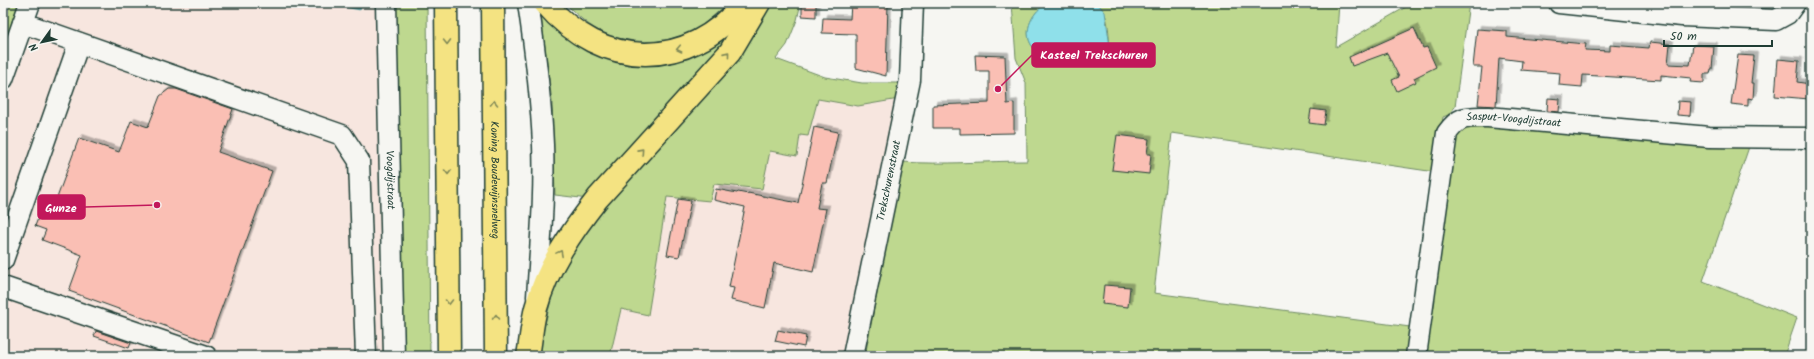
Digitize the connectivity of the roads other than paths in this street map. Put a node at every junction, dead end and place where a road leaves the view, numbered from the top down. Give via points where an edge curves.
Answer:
1 (30, 3) edge
2 (386, 3) edge
3 (446, 3) edge
4 (493, 3) edge
5 (528, 3) edge
6 (545, 3) edge
7 (744, 3) edge
8 (759, 3) edge
9 (913, 3) edge
10 (1559, 3) edge
11 (1795, 3) edge
12 (23, 23) junction
13 (79, 43) junction
14 (3, 79) edge
15 (1811, 138) edge
16 (3, 260) edge
17 (3, 287) edge
18 (536, 308) junction
19 (206, 356) edge
20 (366, 356) edge
21 (394, 356) edge
22 (449, 356) edge
23 (496, 356) edge
24 (528, 356) edge
25 (853, 356) edge
26 (1416, 356) edge

1 - 12 street
2 - 21 street, Voogdijstraat
3 -> 22 highway
23 -> 4 highway, Koning Boudewijnsnelweg
5 - 18 street via 535,48 543,146
7 -> 6 highway via 716,32 689,47 657,53 627,53 599,45 577,34
18 -> 8 highway via 549,275 581,220 730,52
9 - 25 street, Trekschurenstraat via 910,80
10 - 11 street via 1682,16 1776,20 1787,14
12 - 13 street
12 - 14 street
13 - 16 street
13 - 20 street via 342,136 359,161
15 - 26 street, Sasput-Voogdijstraat via 1709,138 1488,117 1469,117 1455,122 1447,133
17 - 19 street
18 - 24 highway

